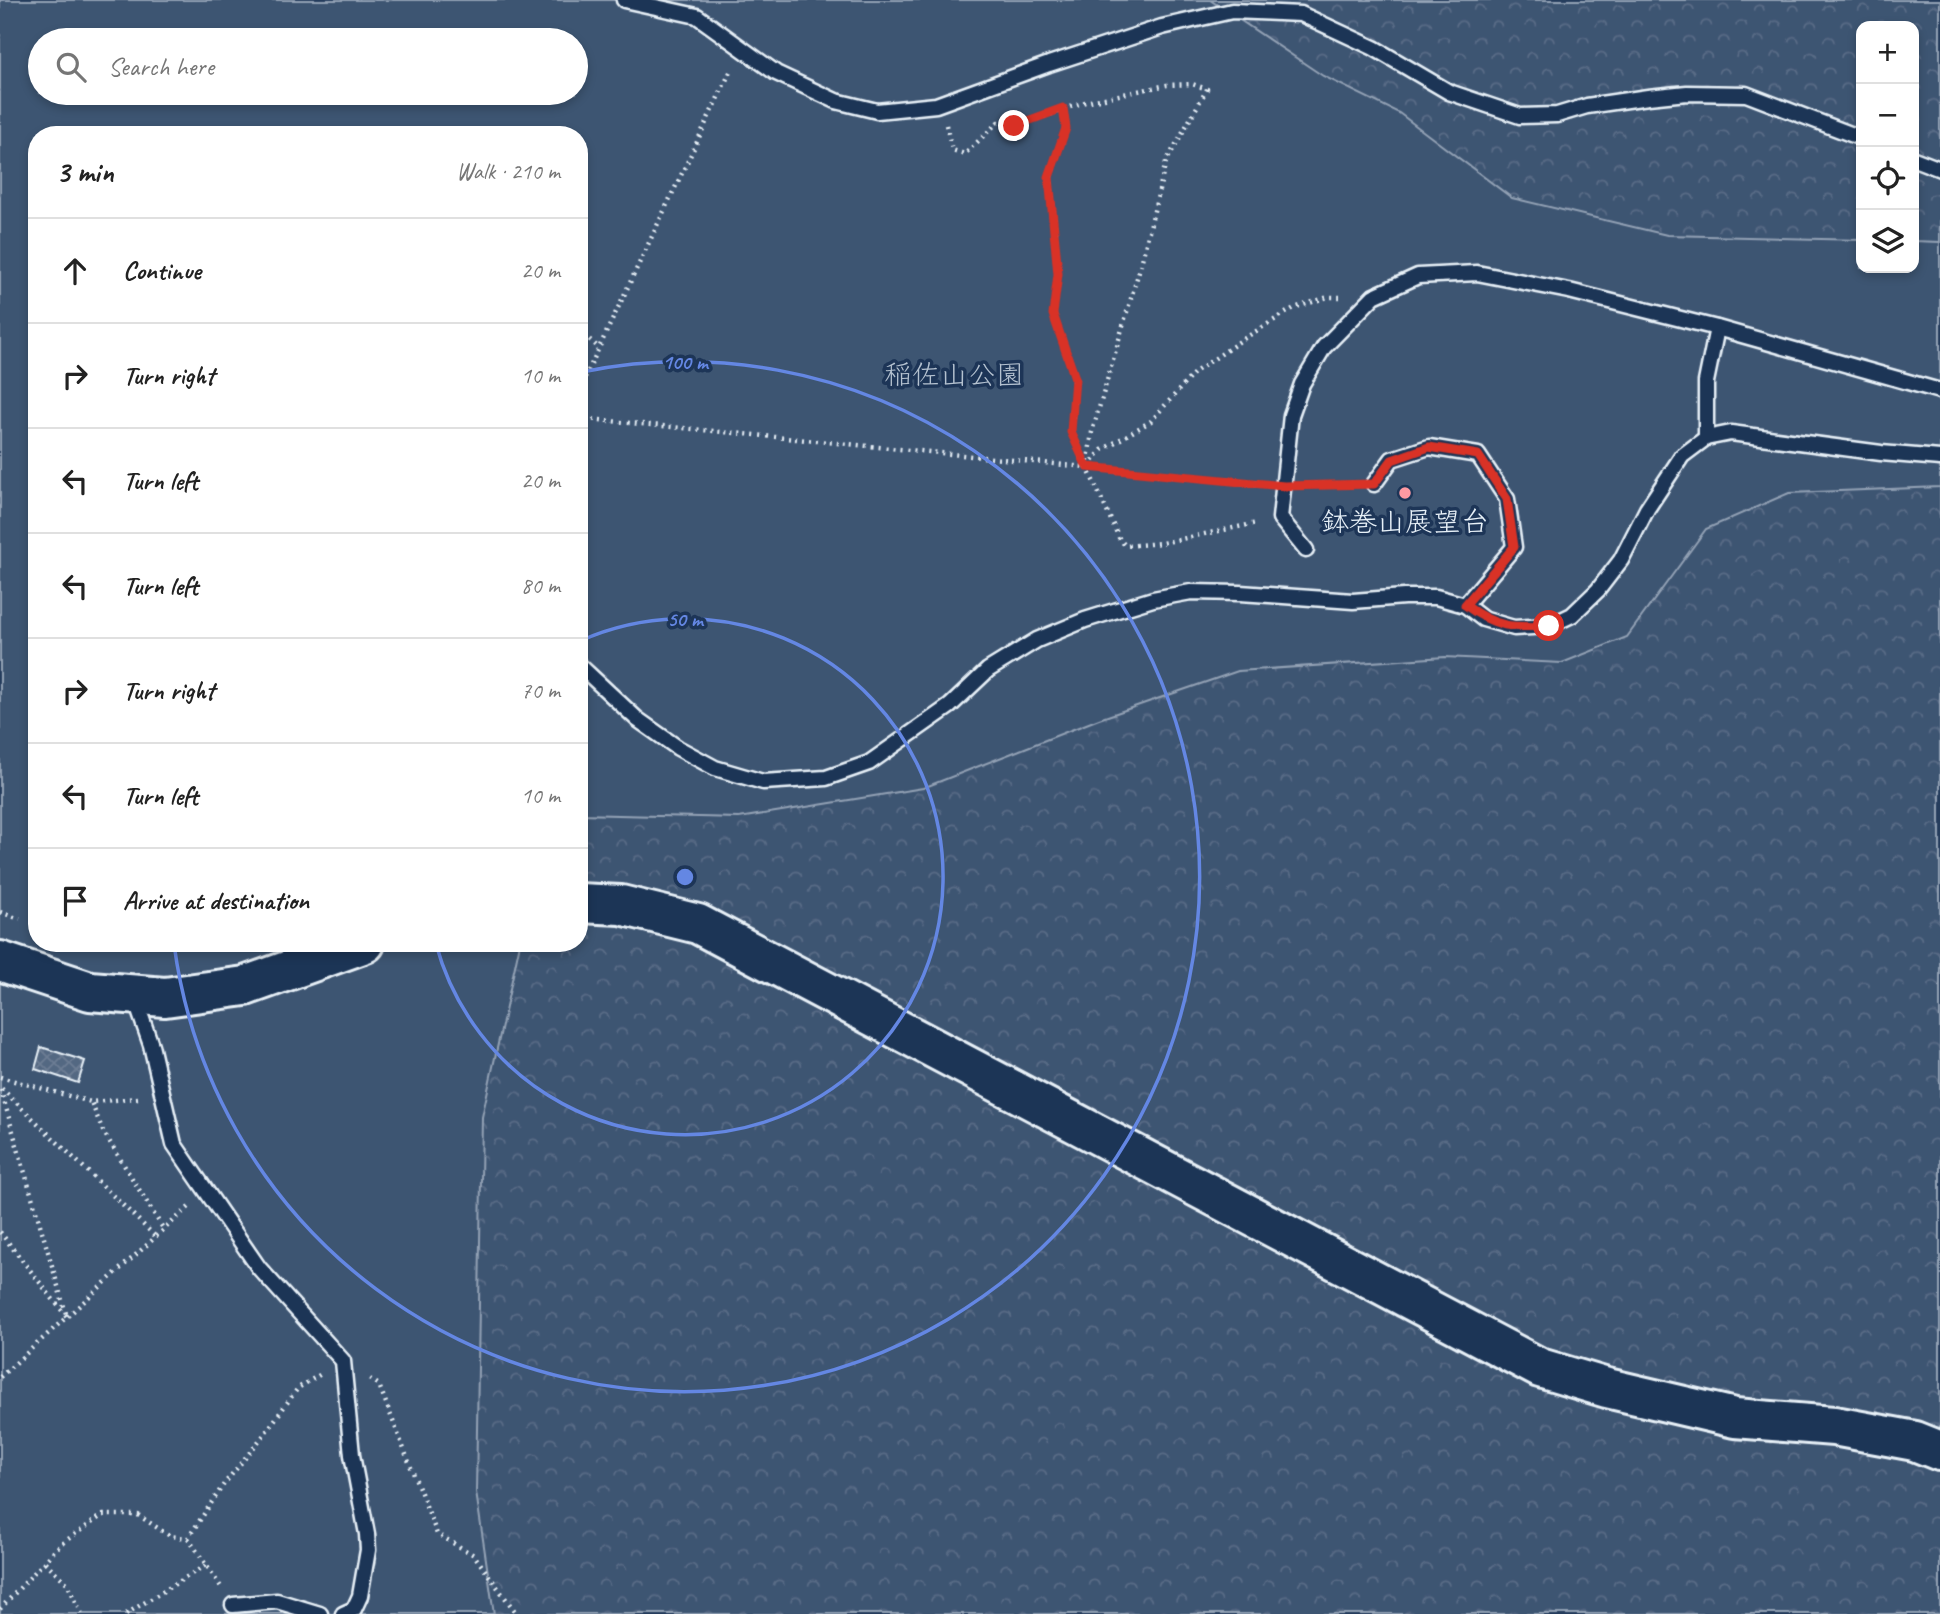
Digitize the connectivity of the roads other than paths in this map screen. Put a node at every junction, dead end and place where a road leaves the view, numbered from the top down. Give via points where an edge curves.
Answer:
1 (624, 0) edge
2 (1856, 136) edge
3 (1919, 161) edge
4 (1940, 169) edge
5 (1717, 328) junction
6 (1940, 391) edge
7 (1706, 438) junction
8 (1940, 458) edge
9 (1374, 484) road end
10 (1306, 550) dead end
11 (1465, 605) junction
12 (588, 673) edge
13 (588, 903) edge
14 (340, 952) edge
15 (0, 961) edge
16 (133, 994) junction
17 (1940, 1451) edge
18 (233, 1605) road end
19 (320, 1614) edge
20 (344, 1614) edge

1 - 2 lane via 697,16 776,73 836,101 877,111 941,103 1162,27 1232,11 1272,12 1301,15 1374,48 1448,92 1520,116 1557,115 1587,106 1687,93 1746,94
3 - 4 lane
5 - 6 lane
5 - 7 lane via 1706,382
5 - 10 lane via 1478,273 1418,276 1374,296 1324,347 1302,384 1291,415 1280,518
7 - 8 lane via 1731,433
7 - 11 lane via 1682,456 1621,560 1572,615 1549,626 1514,628 1483,619
9 - 11 lane via 1392,460 1429,447 1478,455 1507,499 1514,547
11 - 12 lane via 1436,597 1353,601 1191,592 1153,599 1037,640 988,670 950,706 869,763 827,778 763,782 715,768 637,719
13 - 17 street via 621,905 698,924 1540,1368 1735,1418 1834,1426 1915,1441
14 - 16 street via 245,986 166,997
15 - 16 street via 90,991
16 - 20 lane via 151,1045 174,1144 259,1268 343,1361 368,1550 360,1596 354,1609
18 - 19 lane via 277,1601

